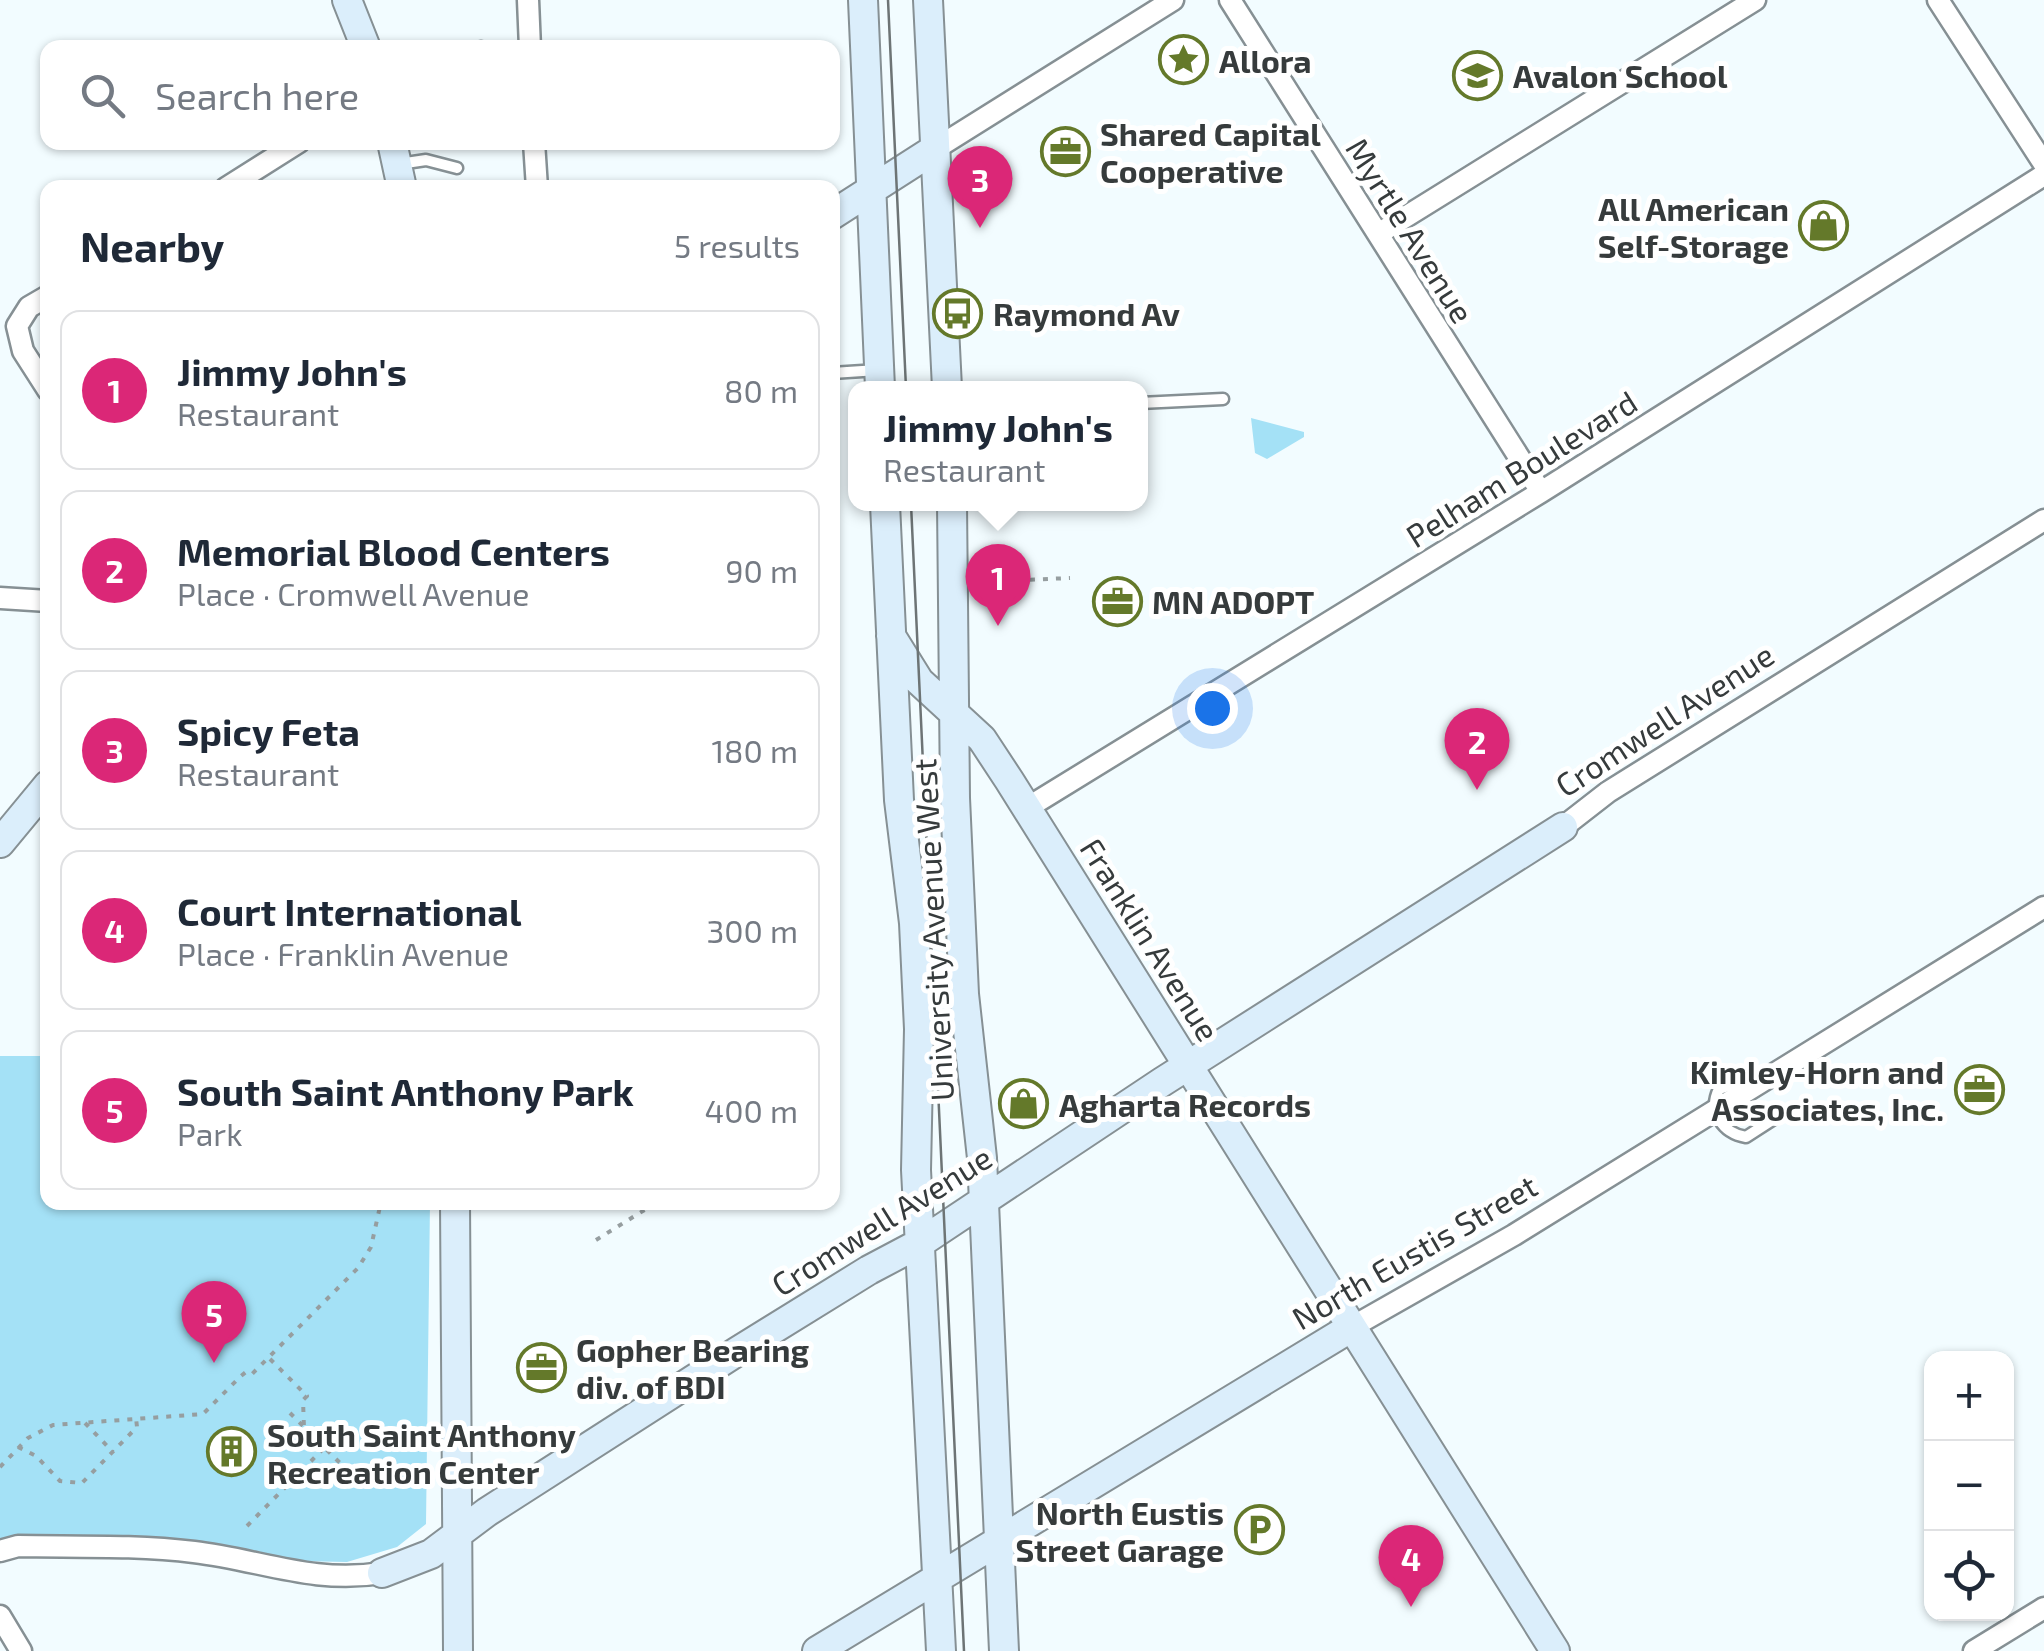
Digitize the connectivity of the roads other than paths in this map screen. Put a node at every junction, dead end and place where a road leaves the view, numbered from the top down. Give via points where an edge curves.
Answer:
1 (347, 0) edge
2 (528, 0) edge
3 (863, 0) edge
4 (928, 0) edge
5 (1173, 0) edge
6 (1230, 0) edge
7 (1755, 0) edge
8 (1938, 0) edge
9 (363, 40) edge
10 (530, 40) edge
11 (935, 149) junction
12 (287, 150) edge
13 (535, 150) edge
14 (2044, 164) edge
15 (397, 165) edge
16 (457, 168) dead end
17 (2044, 176) edge
18 (239, 180) edge
19 (536, 180) edge
20 (872, 189) junction
21 (840, 209) edge
22 (1378, 234) junction
23 (40, 301) edge
24 (840, 374) edge
25 (40, 378) edge
26 (880, 379) edge
27 (948, 381) edge
28 (1223, 399) dead end
29 (1148, 403) edge
30 (1542, 492) junction
31 (886, 511) edge
32 (952, 511) edge
33 (2044, 520) edge
34 (0, 598) edge
35 (40, 600) edge
36 (881, 637) junction
37 (956, 713) junction
38 (40, 795) edge
39 (1028, 808) junction
40 (1562, 826) joint
41 (0, 843) edge
42 (2044, 907) edge
43 (1188, 1065) junction
44 (1714, 1112) junction
45 (1784, 1113) dead end
46 (984, 1200) junction
47 (455, 1210) edge
48 (920, 1243) junction
49 (1352, 1327) junction
50 (459, 1530) junction
51 (999, 1542) junction
52 (0, 1551) edge
53 (382, 1573) joint
54 (936, 1577) junction
55 (2044, 1608) edge
56 (0, 1616) edge
57 (22, 1651) edge
58 (458, 1651) edge
59 (817, 1651) edge
60 (941, 1651) edge
61 (1004, 1651) edge
62 (1555, 1651) edge
63 (1974, 1651) edge

1 - 9 main road
2 - 10 street
3 - 20 main road
4 - 11 main road
5 - 11 street
6 - 22 street, Myrtle Avenue
7 - 22 street
8 - 14 street
11 - 20 main road
11 - 27 main road
12 - 18 street
13 - 19 street
15 - 16 lane via 426,160
17 - 30 street, Pelham Boulevard
20 - 21 main road
20 - 26 main road
22 - 30 street, Myrtle Avenue
23 - 25 street via 17,326 22,350
24 - 26 lane
28 - 29 lane
30 - 39 street, Pelham Boulevard
31 - 36 main road, University Avenue West
32 - 37 main road, University Avenue West
33 - 40 street, Cromwell Avenue
34 - 35 street
36 - 37 main road, Franklin Avenue
36 - 48 main road, University Avenue West via 916,959
37 - 39 main road, Franklin Avenue via 982,739
37 - 46 main road, University Avenue West via 964,994
38 - 41 main road
39 - 43 main road, Franklin Avenue
40 - 43 main road, Cromwell Avenue
42 - 44 street, North Eustis Street
43 - 46 main road, Cromwell Avenue
43 - 49 main road, Franklin Avenue
44 - 45 lane via 1732,1135 1746,1137
44 - 49 street, North Eustis Street
46 - 48 main road, Cromwell Avenue
46 - 51 main road, University Avenue West
47 - 50 main road
48 - 50 main road, Cromwell Avenue
48 - 54 main road, University Avenue West
49 - 51 main road, North Eustis Street
49 - 62 main road, Franklin Avenue
50 - 53 main road, Cromwell Avenue via 431,1554
50 - 58 main road
51 - 54 main road, North Eustis Street
51 - 61 main road, University Avenue West
52 - 53 street, Cromwell Avenue via 18,1546 192,1552 324,1577
54 - 59 main road, North Eustis Street
54 - 60 main road, University Avenue West
55 - 63 street
56 - 57 street

